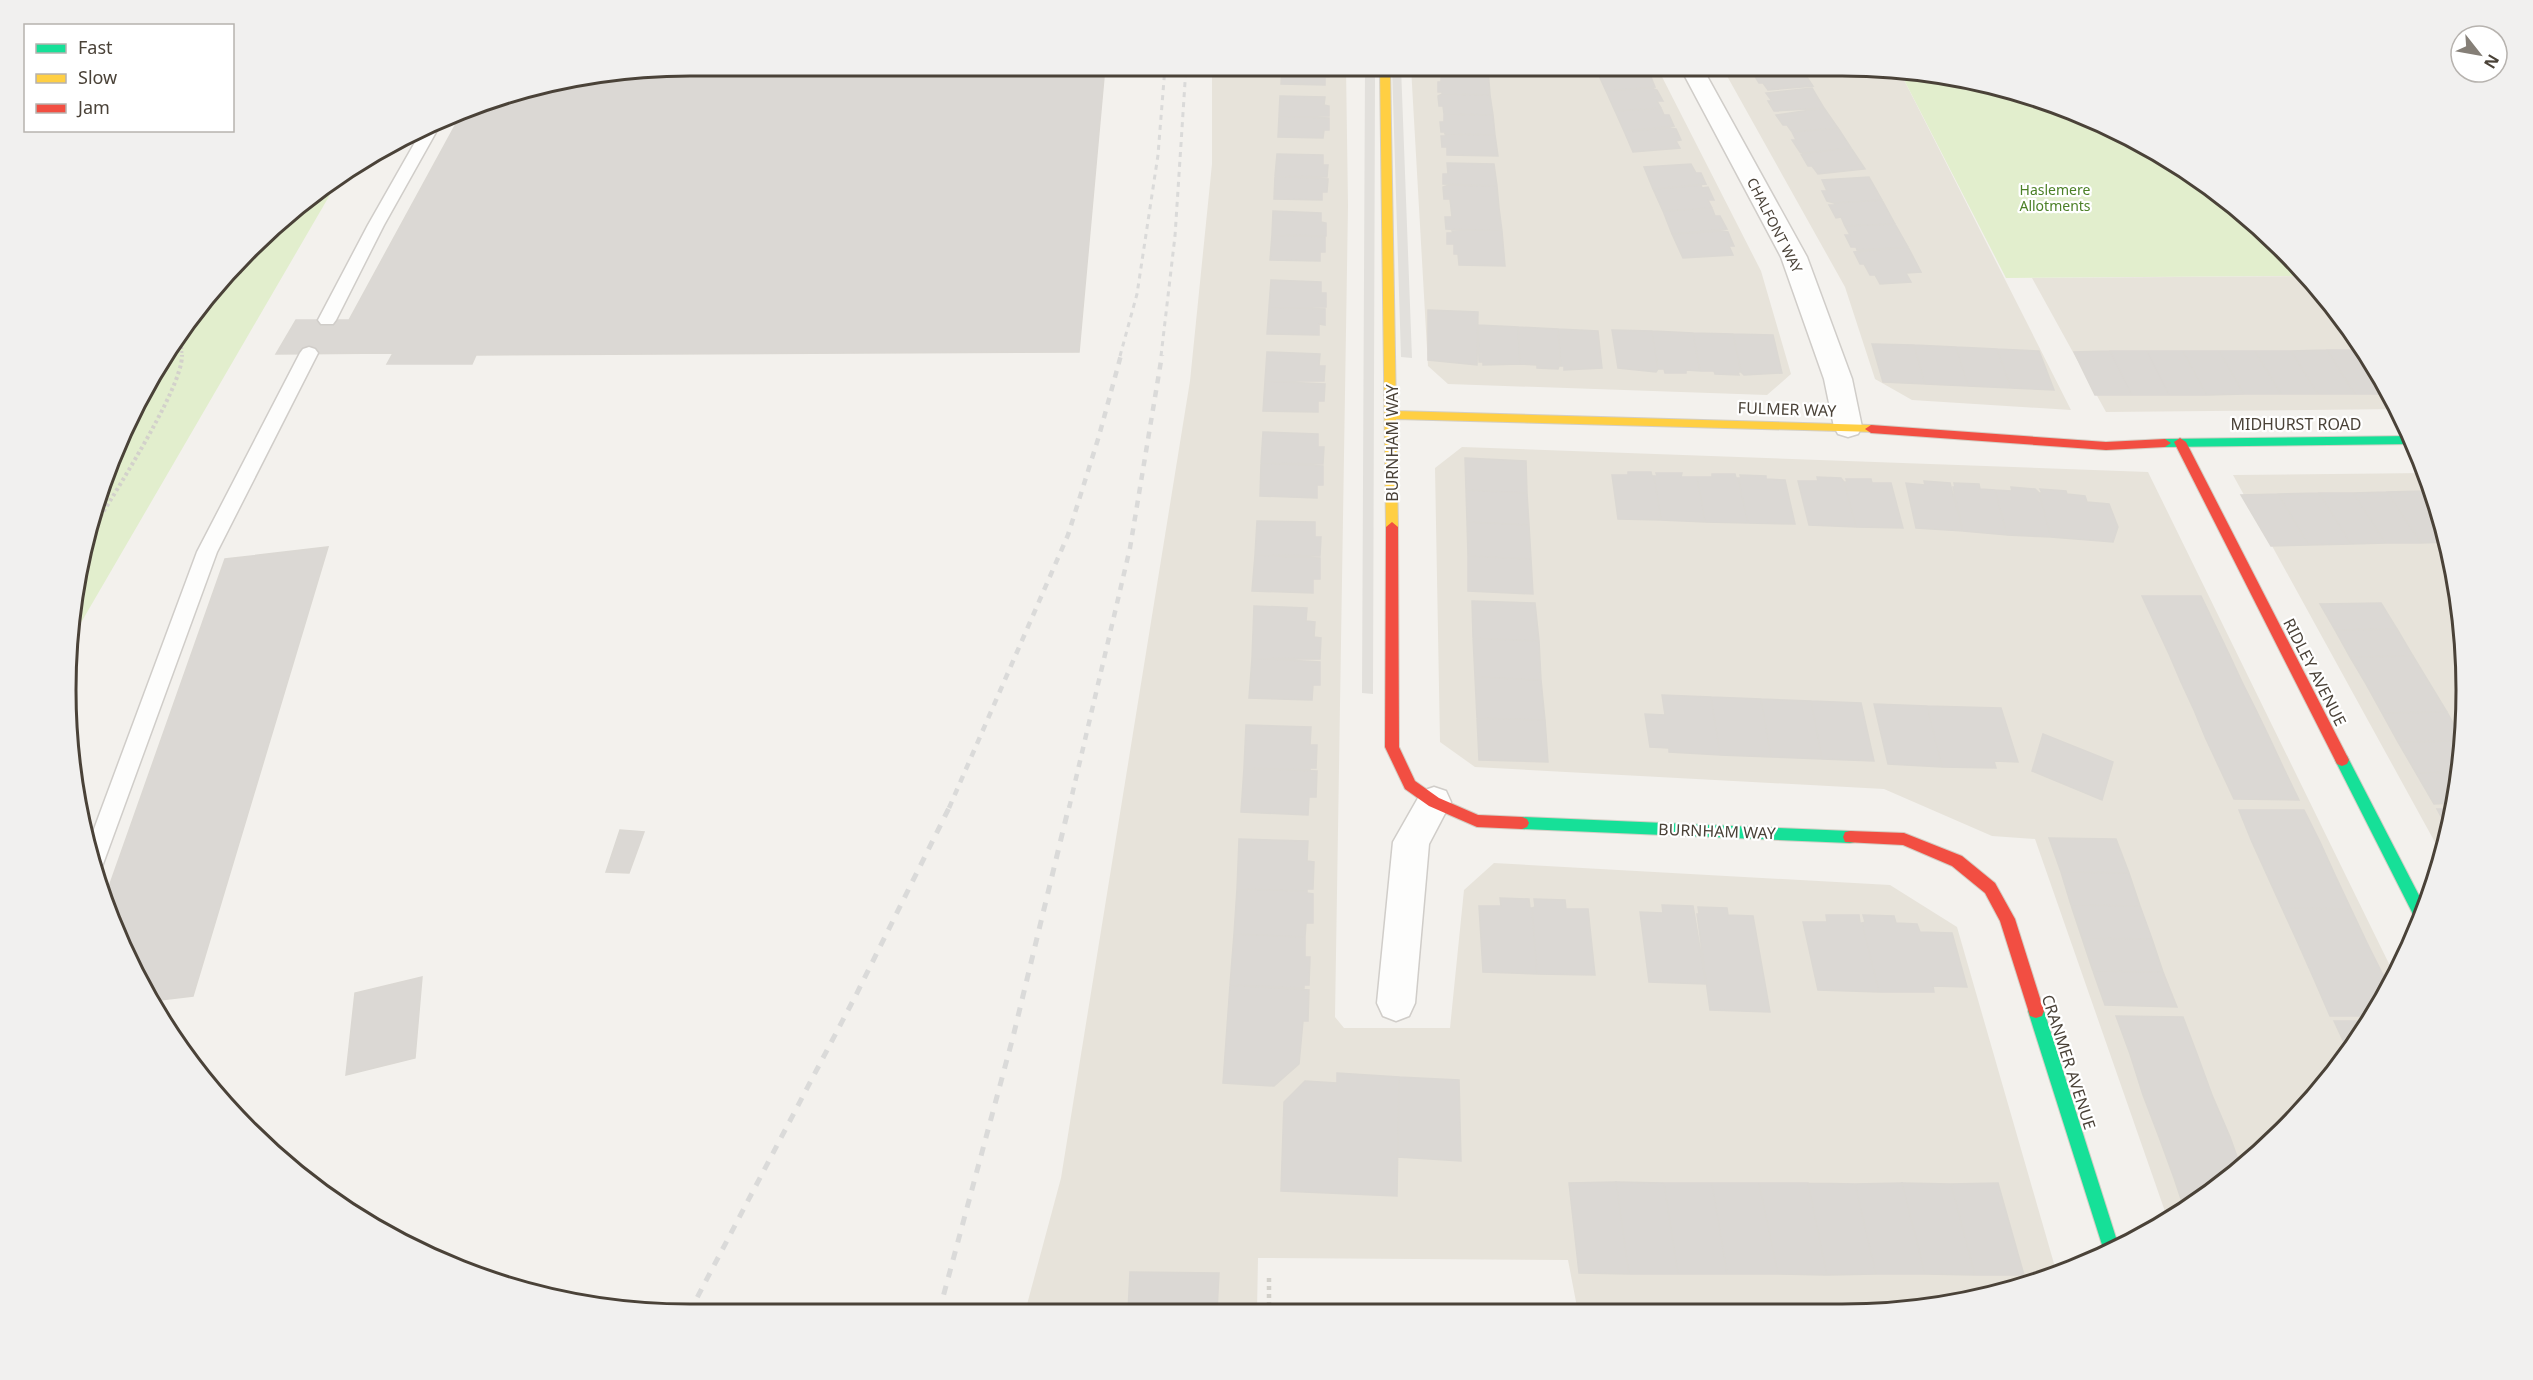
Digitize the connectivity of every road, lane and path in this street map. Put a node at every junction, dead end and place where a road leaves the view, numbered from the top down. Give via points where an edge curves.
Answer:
1 (1385, 76) edge
2 (1696, 76) edge
3 (425, 137) edge
4 (327, 320) dead end
5 (181, 347) edge
6 (309, 353) dead end
7 (1392, 415) junction
8 (1848, 427) junction
9 (2403, 440) edge
10 (2180, 442) junction
11 (104, 510) edge
12 (1434, 802) junction
13 (97, 850) edge
14 (1990, 888) joint
15 (2417, 906) edge
16 (1396, 1003) dead end
17 (2109, 1242) edge
18 (1269, 1278) dead end
19 (1269, 1304) edge

1 - 7 street, BURNHAM WAY
2 - 8 street, CHALFONT WAY via 1794,257 1838,379
3 - 4 lane
5 - 11 path via 182,363 164,406
6 - 13 lane via 207,552
7 - 8 street, FULMER WAY
7 - 12 street, BURNHAM WAY via 1392,747 1410,785
8 - 10 street, FULMER WAY via 2106,446
9 - 10 street, MIDHURST ROAD
10 - 15 street, RIDLEY AVENUE
12 - 14 street, BURNHAM WAY via 1477,821 1904,839 1957,861
12 - 16 street via 1411,842
14 - 17 street, CRANMER AVENUE via 2007,919
18 - 19 path

